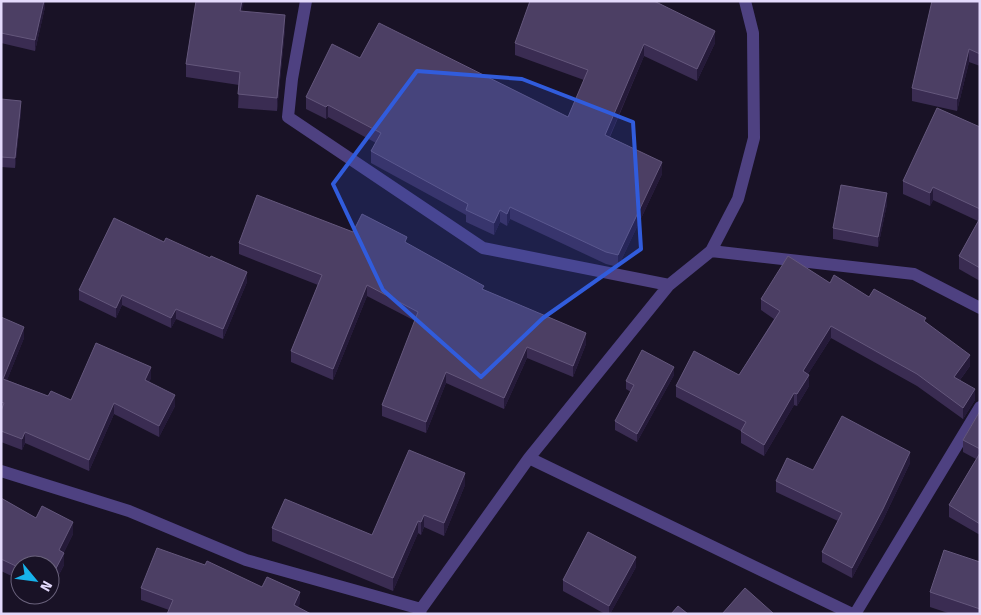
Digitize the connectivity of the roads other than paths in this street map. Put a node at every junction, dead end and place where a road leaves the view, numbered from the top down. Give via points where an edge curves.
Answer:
1 (306, 1) edge
2 (745, 1) edge
3 (711, 251) junction
4 (669, 285) junction
5 (980, 308) edge
6 (980, 407) edge
7 (529, 458) junction
8 (1, 471) edge
9 (421, 612) edge
10 (854, 614) edge

1 - 4 street via 288,117 483,248
2 - 3 street via 753,33 754,138 738,200
3 - 4 street
3 - 5 street via 914,274
4 - 7 street
6 - 10 street
7 - 9 street
7 - 10 street
8 - 9 street via 129,511 246,560

